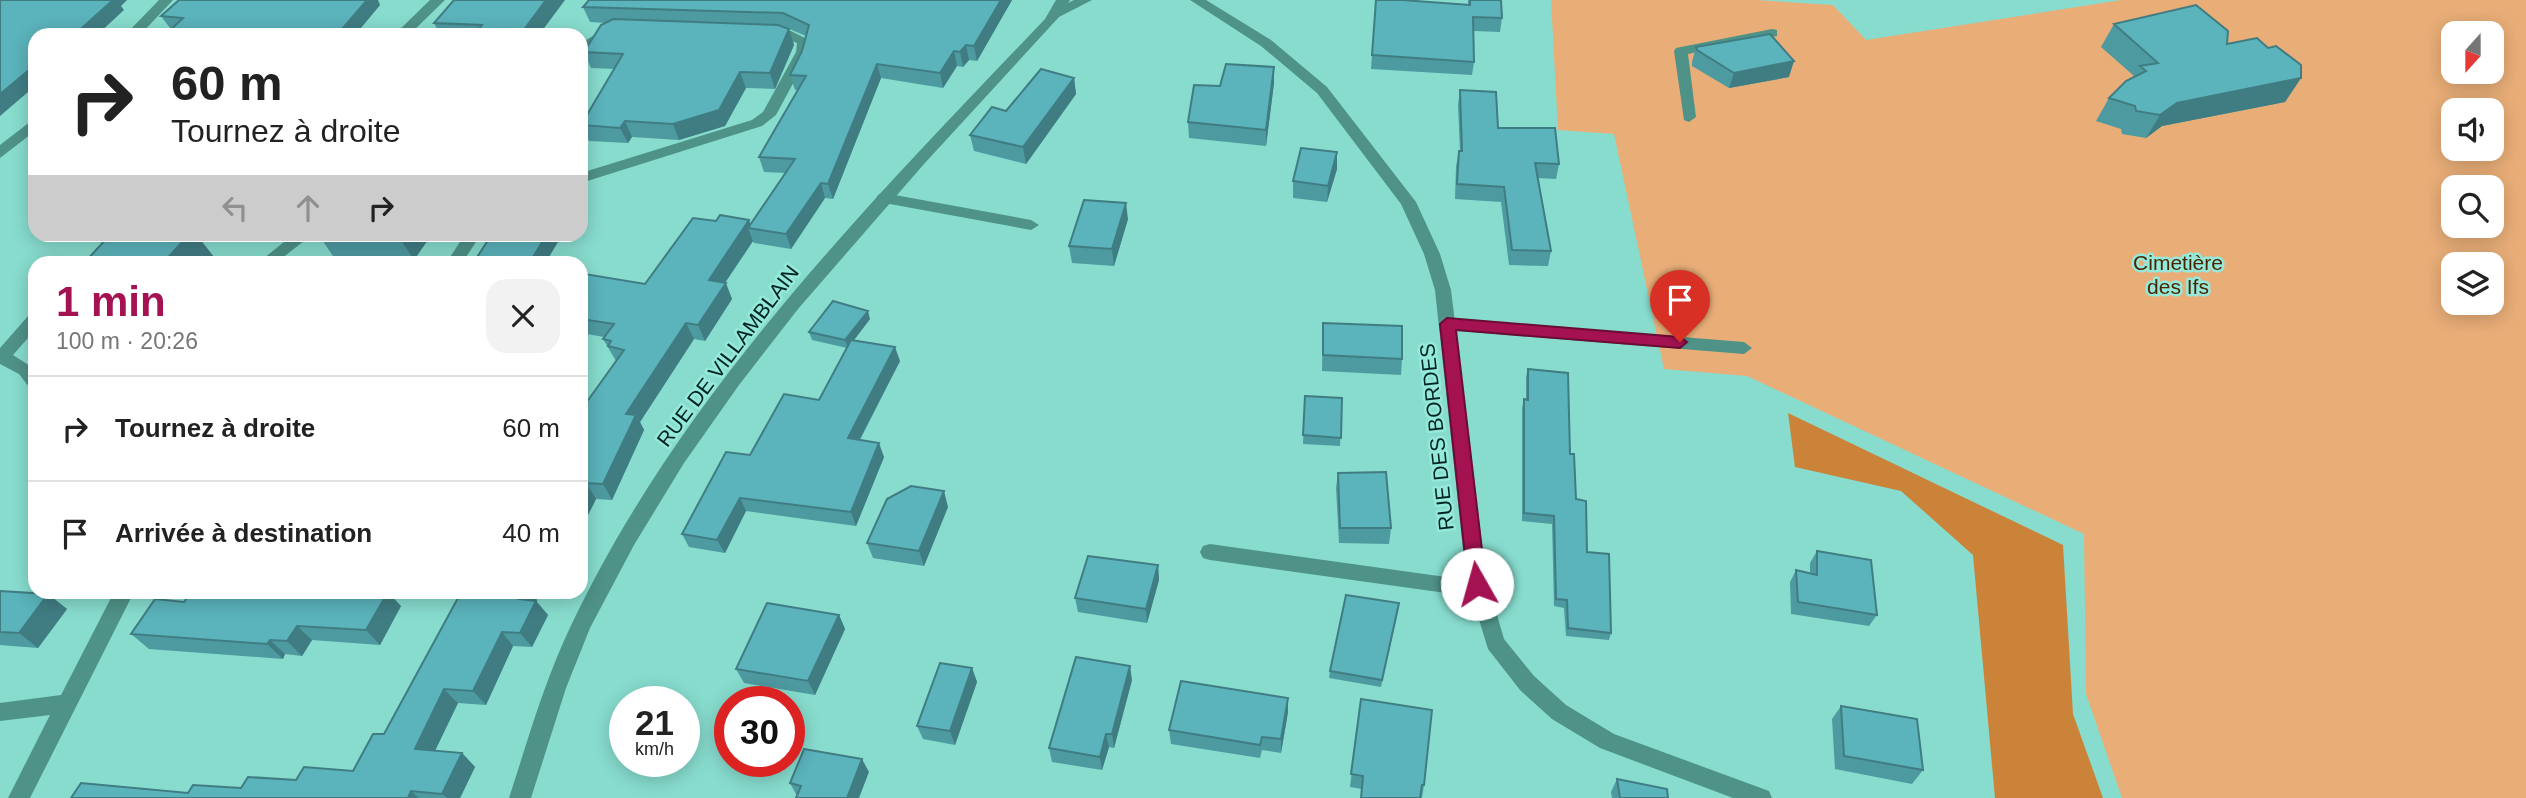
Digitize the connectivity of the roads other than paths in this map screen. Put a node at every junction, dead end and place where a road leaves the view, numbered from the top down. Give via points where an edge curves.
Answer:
1 (166, 0) edge
2 (438, 0) edge
3 (1085, 0) edge
4 (1198, 2) edge
5 (1060, 7) edge
6 (139, 28) edge
7 (408, 28) edge
8 (619, 28) edge
9 (758, 33) edge
10 (1772, 33) edge
11 (588, 44) edge
12 (1689, 117) dead end
13 (28, 129) edge
14 (0, 153) edge
15 (588, 176) edge
16 (884, 198) junction
17 (1031, 225) dead end
18 (294, 242) edge
19 (275, 256) edge
20 (1447, 324) junction
21 (28, 327) edge
22 (1744, 348) dead end
23 (1, 358) edge
24 (28, 374) edge
25 (1210, 552) dead end
26 (1477, 584) junction
27 (120, 599) edge
28 (66, 704) junction
29 (0, 712) edge
30 (19, 798) edge
31 (520, 798) edge
32 (1761, 798) edge

1 - 6 street
2 - 7 street
3 - 5 street
4 - 20 street, RUE DES BORDES via 1266,43 1322,90 1385,169 1408,202 1432,254
5 - 16 street, RUE DE VILLAMBLAIN
8 - 11 street
9 - 15 street via 786,34 804,41 803,52 769,115
10 - 12 street via 1681,51
13 - 14 street
16 - 17 street
16 - 31 street, RUE DE VILLAMBLAIN via 731,385 616,557 552,697
18 - 19 street
20 - 22 street
20 - 26 street, RUE DES BORDES
21 - 23 street
23 - 24 street
25 - 26 street via 1453,586
26 - 32 street, RUE DES BORDES via 1495,643 1527,683 1559,712 1607,741
27 - 28 street
28 - 29 street
28 - 30 street

